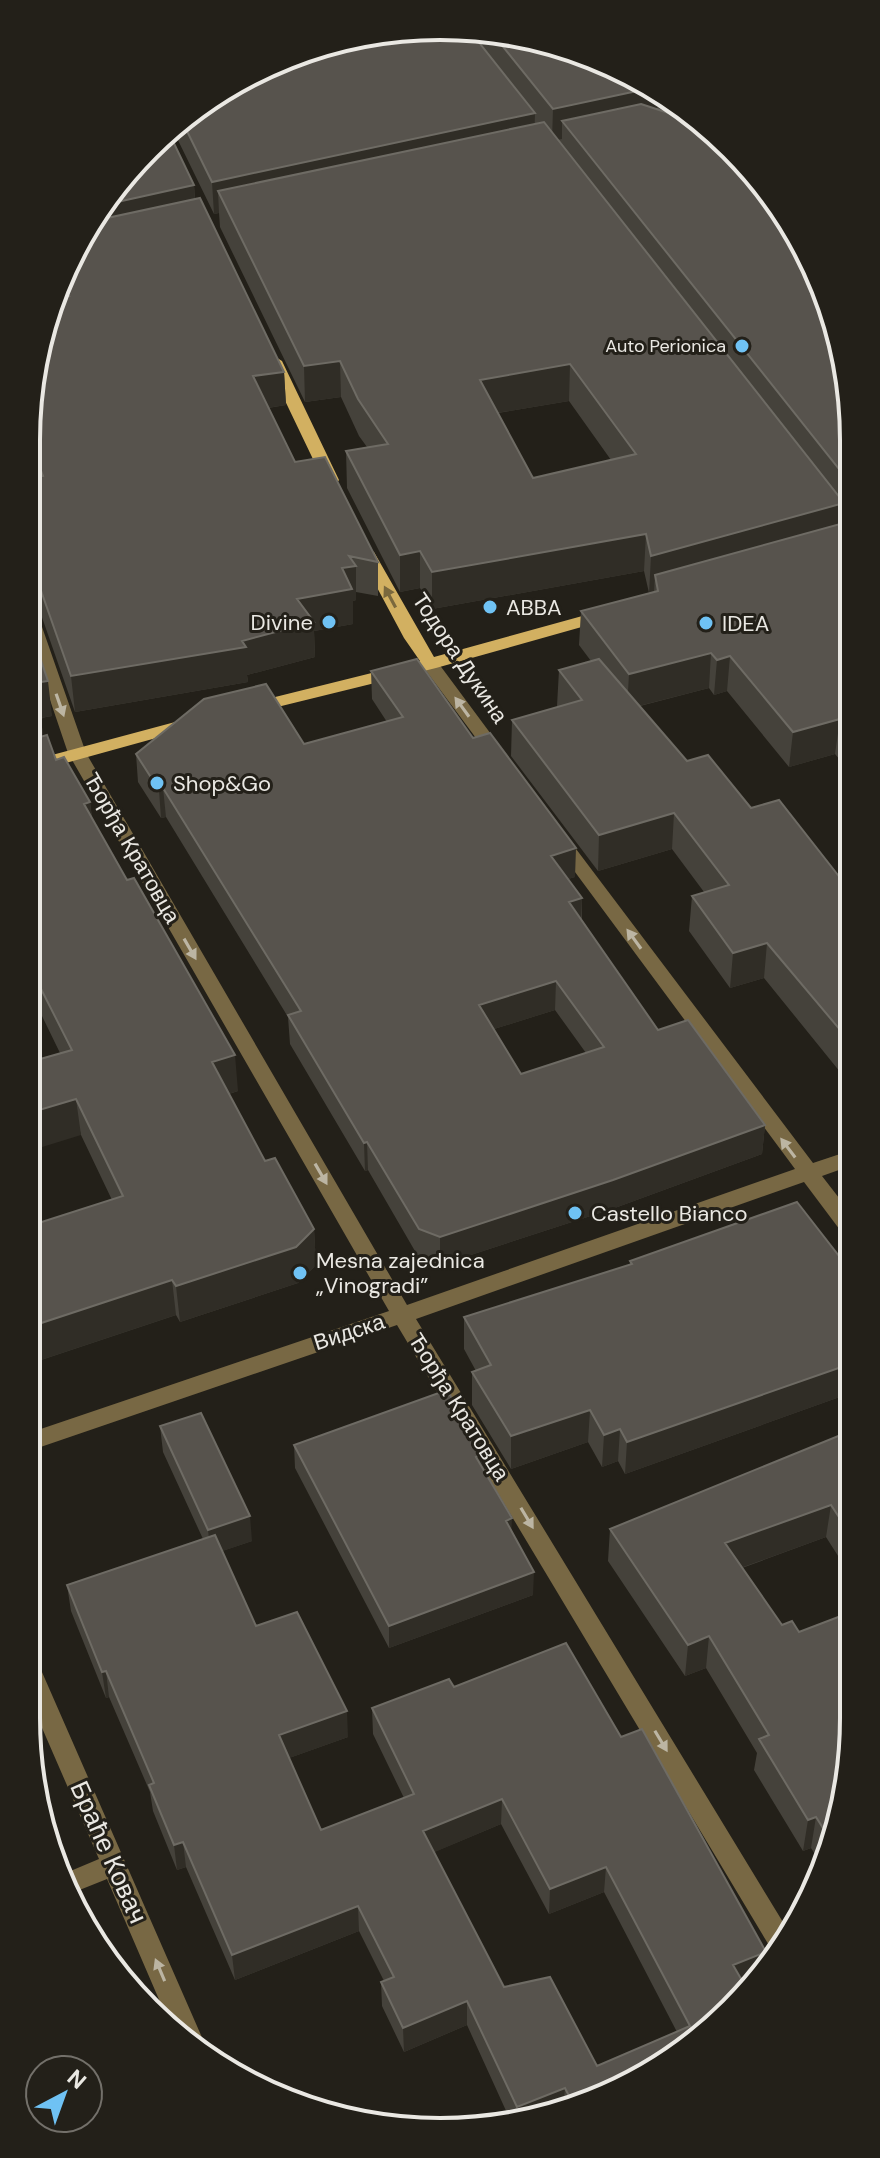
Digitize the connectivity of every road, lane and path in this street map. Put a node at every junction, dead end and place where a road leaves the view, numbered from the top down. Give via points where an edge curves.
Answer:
1 (264, 340) edge
2 (336, 490) edge
3 (356, 530) edge
4 (625, 609) edge
5 (40, 645) edge
6 (430, 664) junction
7 (239, 711) edge
8 (209, 719) edge
9 (77, 753) junction
10 (40, 764) edge
11 (514, 777) edge
12 (551, 828) edge
13 (840, 1161) edge
14 (808, 1173) junction
15 (840, 1215) edge
16 (402, 1315) junction
17 (40, 1438) edge
18 (40, 1695) edge
19 (114, 1865) junction
20 (75, 1881) edge
21 (776, 1934) edge
22 (184, 2025) edge

1 - 2 main road
6 -> 3 main road, Тодора Дукина
4 - 6 main road
5 -> 9 street, Ђорђа Кратовца
6 - 7 main road
11 -> 6 street, Тодора Дукина
8 - 9 main road
9 - 10 main road
9 -> 16 street, Ђорђа Кратовца
14 -> 12 street
13 - 14 street, Видска
14 - 15 street
14 - 16 street, Видска
16 - 17 street, Видска
16 -> 21 street, Ђорђа Кратовца
18 - 19 street, Браће Ковач
19 - 20 street
22 -> 19 street, Браће Ковач

